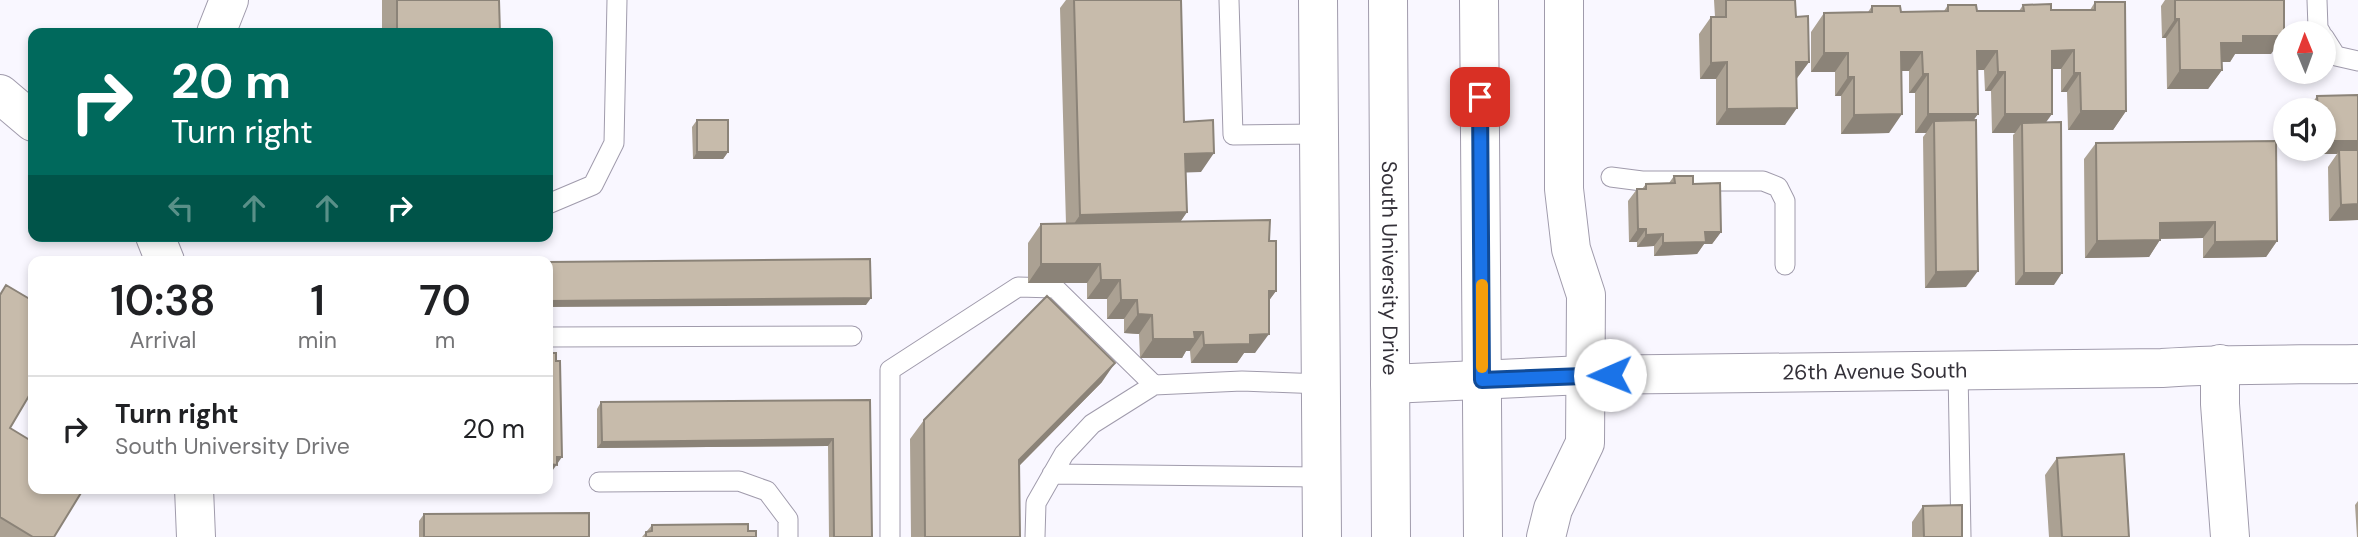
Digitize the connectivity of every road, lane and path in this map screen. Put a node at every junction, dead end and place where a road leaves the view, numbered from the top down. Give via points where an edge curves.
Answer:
1 (229, 0) edge
2 (618, 0) edge
3 (1229, 0) edge
4 (1318, 0) edge
5 (1388, 0) edge
6 (1479, 0) edge
7 (1564, 0) edge
8 (2317, 0) edge
9 (2318, 21) edge
10 (218, 28) edge
11 (2336, 56) edge
12 (2358, 61) edge
13 (0, 94) edge
14 (28, 118) edge
15 (1319, 134) junction
16 (1612, 177) dead end
17 (553, 202) edge
18 (1785, 265) dead end
19 (852, 336) dead end
20 (553, 337) edge
21 (2220, 364) junction
22 (2358, 364) edge
23 (1958, 370) junction
24 (1584, 375) junction
25 (1482, 380) junction
26 (1322, 384) junction
27 (1390, 384) junction
28 (1154, 385) junction
29 (1052, 474) junction
30 (1322, 477) junction
31 (599, 482) dead end
32 (194, 494) edge
33 (196, 537) edge
34 (788, 537) edge
35 (890, 537) edge
36 (1035, 537) edge
37 (1322, 537) edge
38 (1391, 537) edge
39 (1483, 537) edge
40 (1546, 537) edge
41 (1961, 537) edge
42 (2230, 537) edge

1 - 10 street
2 - 17 lane via 614,143 593,185
3 - 15 lane via 1233,135
4 - 15 street
5 - 27 street, South University Drive
6 - 25 street
7 - 24 street via 1564,189 1571,249 1586,295
8 - 9 lane
11 - 12 lane
13 - 14 street
15 - 26 street
16 - 18 lane via 1763,181 1778,187 1785,201
19 - 20 lane
21 - 22 street, 26th Avenue South
21 - 23 street, 26th Avenue South
21 - 42 street
23 - 24 street, 26th Avenue South
23 - 41 lane
24 - 25 street, 26th Avenue South
24 - 40 street via 1585,443 1553,509
25 - 27 street, 26th Avenue South
25 - 39 street
26 - 28 lane
26 - 30 street
27 - 38 street, South University Drive
28 - 29 lane via 1093,424
28 - 35 lane via 1055,288 1018,287 890,370
29 - 30 lane
29 - 36 lane via 1036,503
30 - 37 street
31 - 34 lane via 739,481 767,491 788,519
32 - 33 street

